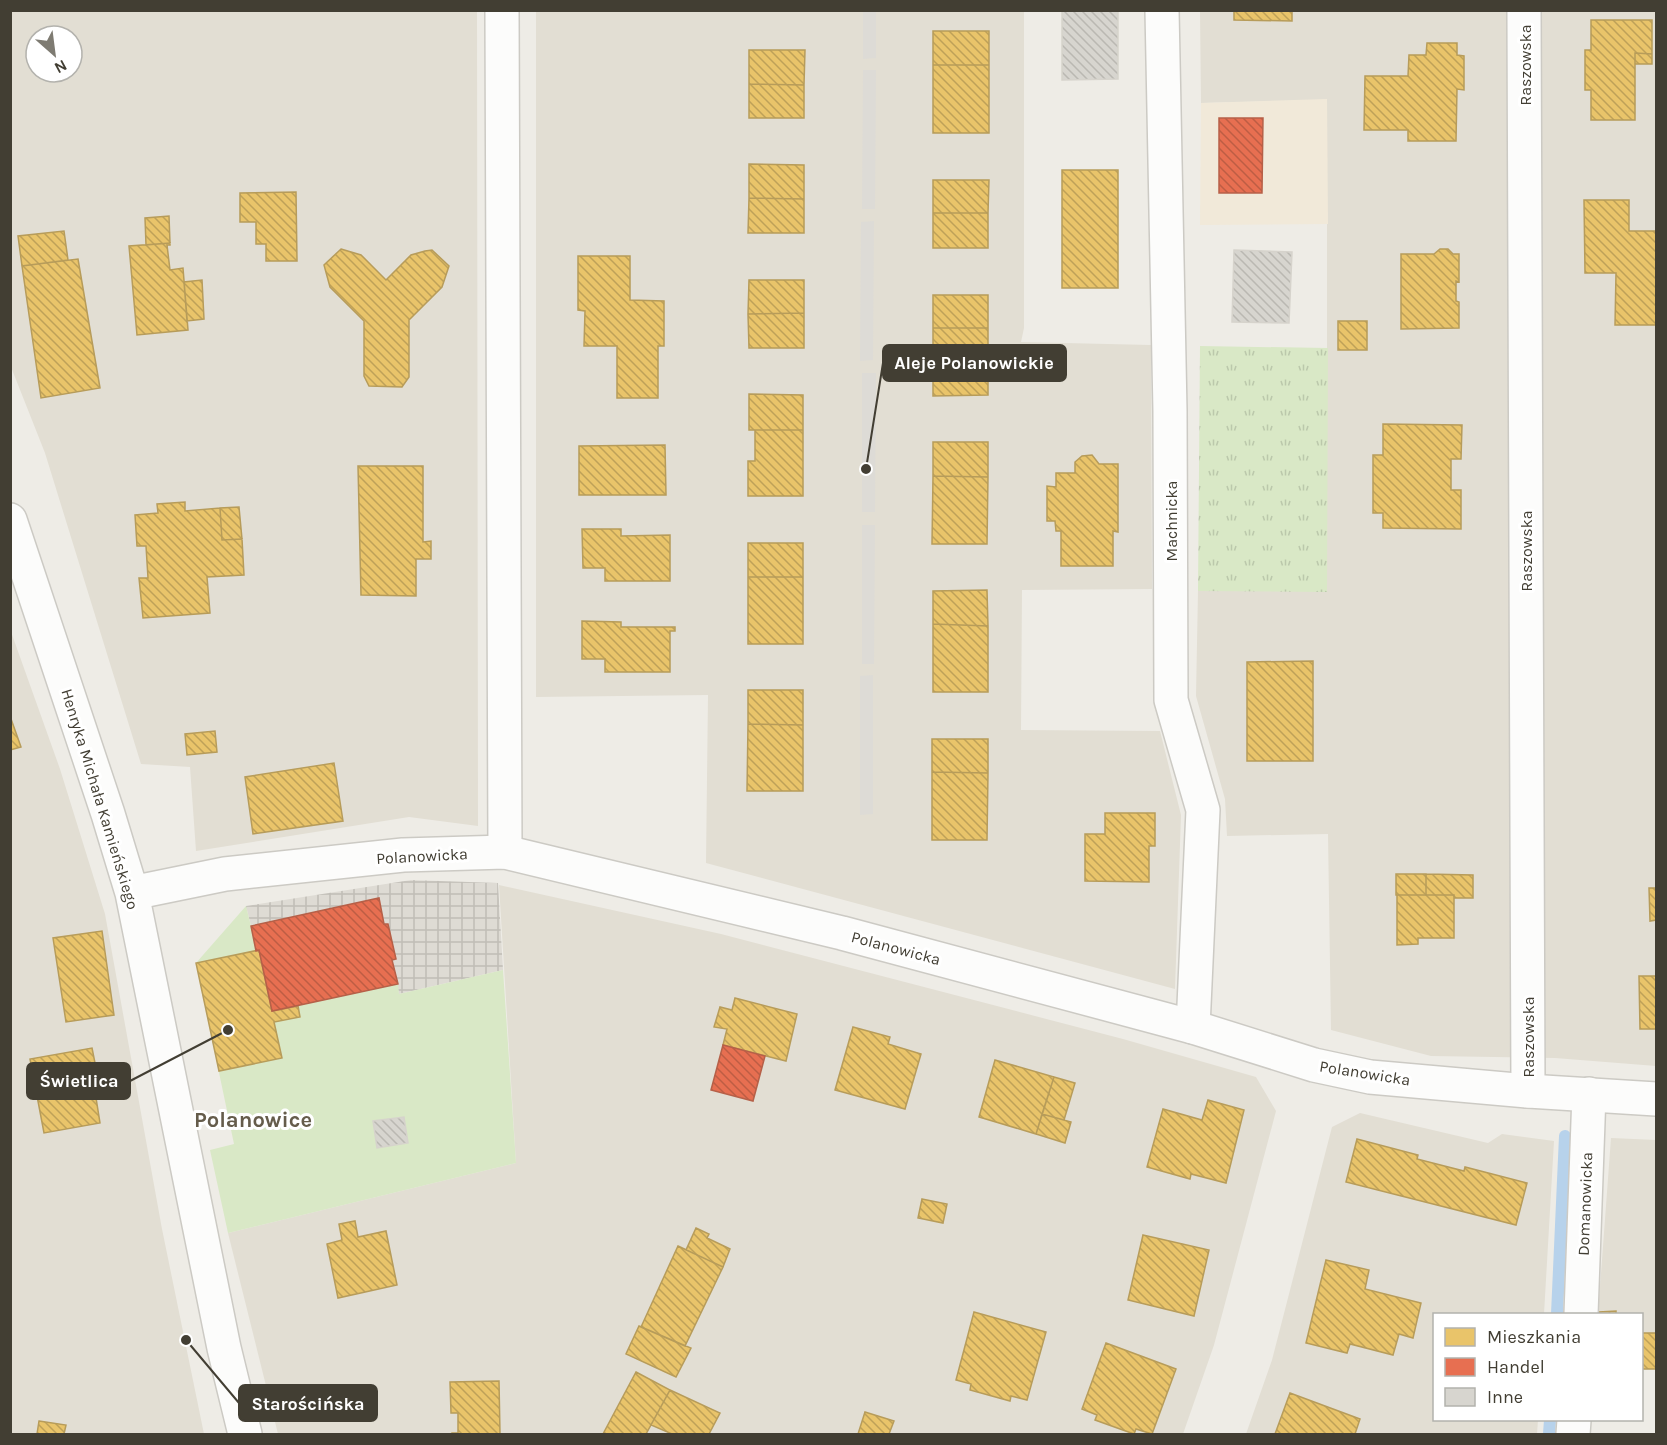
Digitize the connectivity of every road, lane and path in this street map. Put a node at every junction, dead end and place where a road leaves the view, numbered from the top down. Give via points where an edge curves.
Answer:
1 (502, 10) edge
2 (1162, 10) edge
3 (1524, 10) edge
4 (10, 520) edge
5 (505, 852) junction
6 (132, 893) junction
7 (1193, 1027) junction
8 (1528, 1091) junction
9 (1589, 1094) junction
10 (1656, 1099) edge
11 (1581, 1313) edge
12 (244, 1434) edge

1 - 5 street
2 - 7 street, Machnicka via 1171,700 1203,810
3 - 8 street, Raszowska
4 - 6 street, Henryka Michała Kamieńskiego
5 - 6 street, Polanowicka via 403,855 225,874
5 - 7 street, Polanowicka via 842,933
6 - 12 street, Henryka Michała Kamieńskiego
7 - 8 street, Polanowicka via 1314,1065 1370,1077
8 - 9 street, Polanowicka
9 - 10 street, Polanowicka
9 - 11 street, Domanowicka

